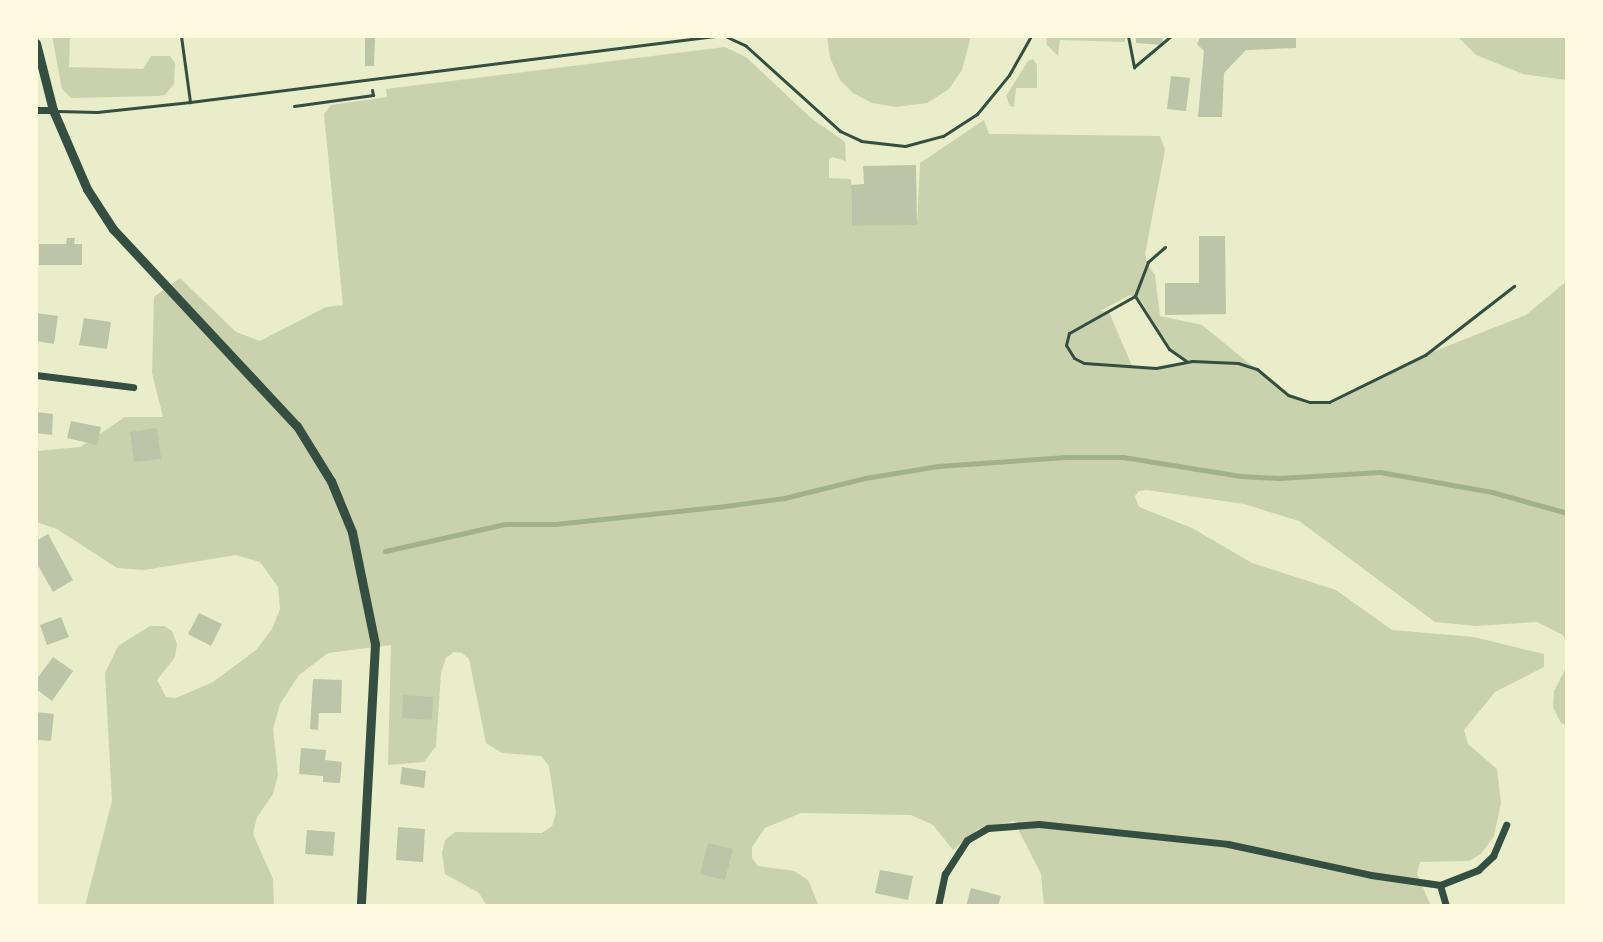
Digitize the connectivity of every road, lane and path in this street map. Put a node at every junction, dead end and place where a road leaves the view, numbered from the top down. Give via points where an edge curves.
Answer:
1 (181, 36) edge
2 (715, 36) edge
3 (725, 36) edge
4 (1031, 36) edge
5 (1128, 36) edge
6 (1171, 36) edge
7 (36, 43) edge
8 (371, 80) junction
9 (190, 102) junction
10 (294, 106) dead end
11 (36, 110) edge
12 (53, 110) junction
13 (1165, 247) dead end
14 (1514, 286) dead end
15 (1135, 296) junction
16 (1187, 362) junction
17 (36, 375) edge
18 (133, 387) dead end
19 (1506, 825) dead end
20 (1440, 885) junction
21 (361, 906) edge
22 (938, 906) edge
23 (1446, 906) edge

1 - 9 lane
2 - 8 lane
3 - 4 lane via 746,46 840,131 861,141 905,146 943,136 977,114 1009,75
5 - 6 path via 1134,67
7 - 12 main road
8 - 9 lane
8 - 10 path via 373,95
9 - 12 lane via 97,112
11 - 12 street
12 - 21 main road via 87,189 113,229 297,426 331,481 352,532 375,644
13 - 15 path via 1148,262
14 - 16 path via 1425,355 1329,402 1288,395 1257,369 1238,363
15 - 16 path via 1169,349
15 - 16 path via 1069,333 1066,345 1074,358 1156,368
17 - 18 street
19 - 20 street via 1493,856 1478,870
20 - 22 street via 1228,844 1012,824 988,828 967,840 945,874
20 - 23 street

